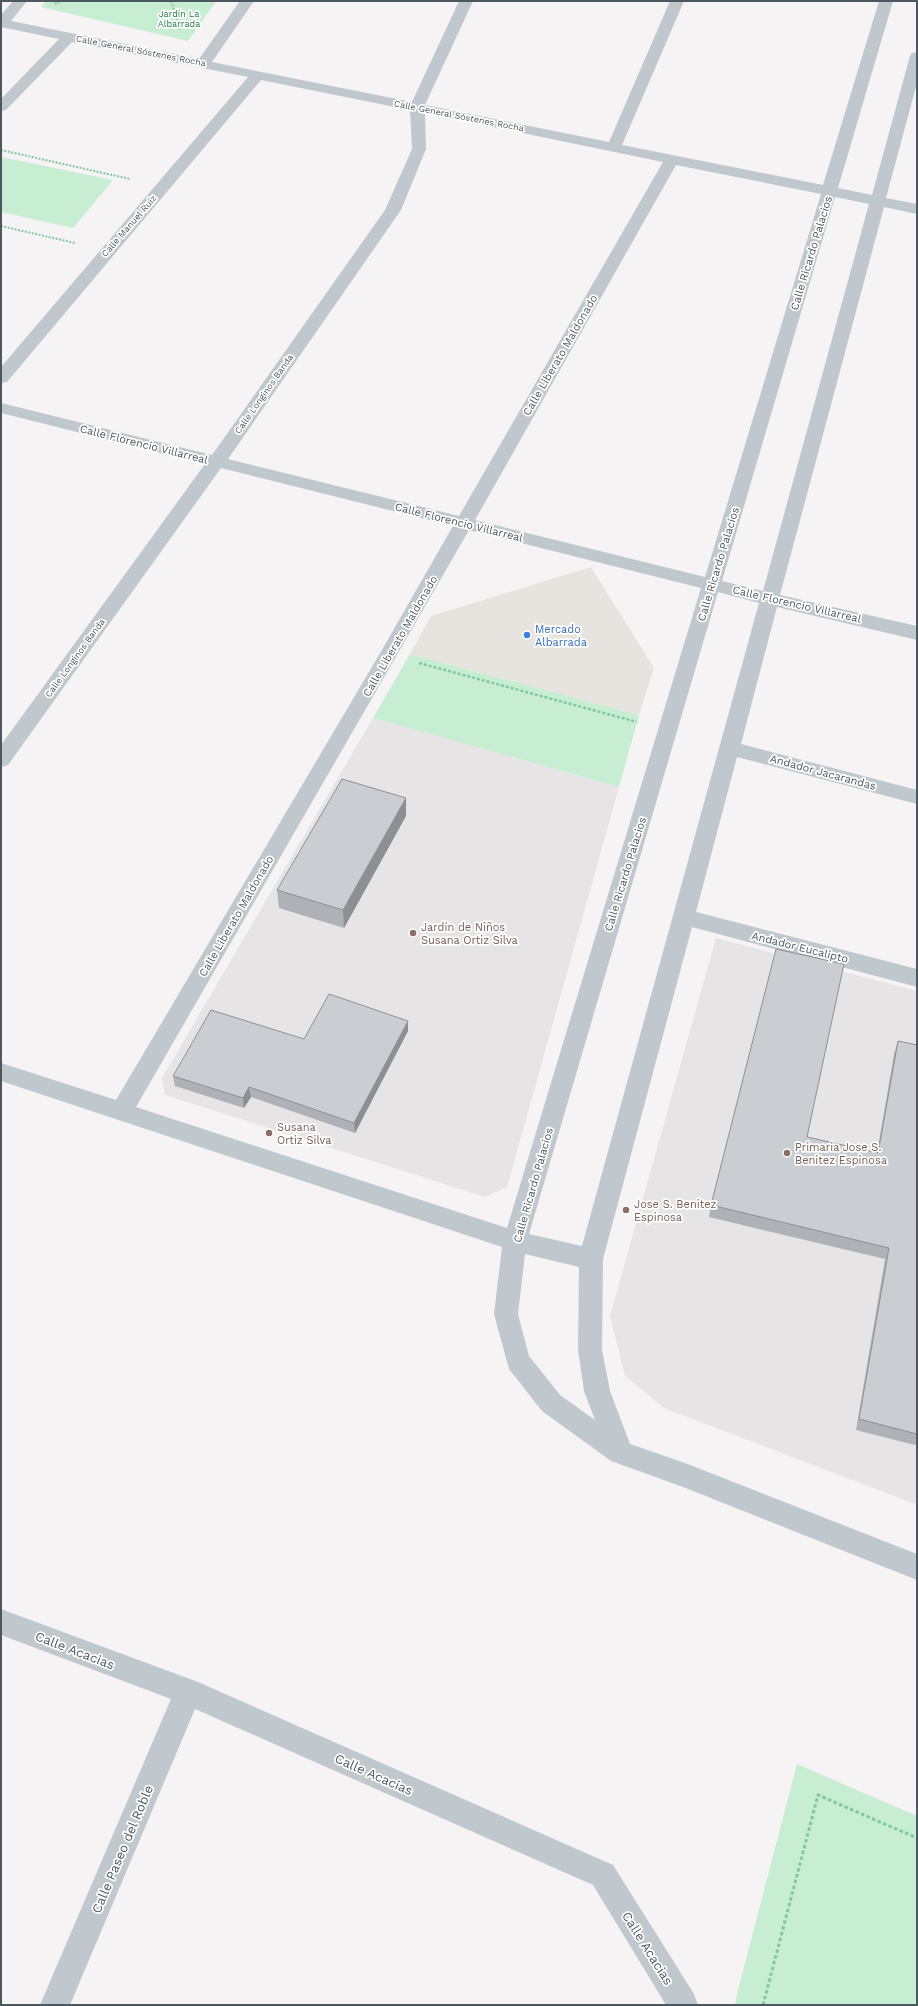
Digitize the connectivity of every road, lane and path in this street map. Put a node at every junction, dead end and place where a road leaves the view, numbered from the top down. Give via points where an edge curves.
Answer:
1 (20, 1) edge
2 (62, 1) edge
3 (171, 1) edge
4 (246, 1) edge
5 (466, 1) edge
6 (677, 1) edge
7 (886, 1) edge
8 (55, 4) dead end
9 (1, 23) edge
10 (182, 33) dead end
11 (69, 37) junction
12 (917, 56) edge
13 (203, 64) junction
14 (258, 75) junction
15 (1, 106) edge
16 (417, 107) junction
17 (614, 147) junction
18 (1, 150) edge
19 (672, 159) junction
20 (163, 186) junction
21 (830, 190) junction
22 (878, 200) junction
23 (917, 209) edge
24 (1, 226) edge
25 (109, 250) junction
26 (1, 378) edge
27 (1, 408) edge
28 (217, 461) junction
29 (465, 523) junction
30 (712, 584) junction
31 (770, 599) junction
32 (917, 633) edge
33 (389, 655) junction
34 (668, 731) junction
35 (730, 748) junction
36 (1, 760) edge
37 (917, 797) edge
38 (684, 917) junction
39 (917, 978) edge
40 (1, 1072) edge
41 (122, 1111) junction
42 (515, 1240) junction
43 (591, 1258) junction
44 (620, 1453) junction
45 (917, 1567) edge
46 (1, 1622) edge
47 (188, 1692) junction
48 (917, 1838) edge
49 (55, 2005) edge
50 (683, 2005) edge
51 (763, 2005) edge

1 - 9 street
2 - 8 path
3 - 10 path
4 - 13 street
5 - 16 street, Calle Longinos Banda
6 - 17 street
7 - 21 street, Calle Ricardo Palacios
9 - 11 street, Calle General Sóstenes Rocha
11 - 13 street, Calle General Sóstenes Rocha
11 - 15 street
12 - 22 street
13 - 14 street, Calle General Sóstenes Rocha
14 - 16 street, Calle General Sóstenes Rocha
14 - 20 street, Calle Manuel Ruíz
16 - 17 street, Calle General Sóstenes Rocha
16 - 28 street, Calle Longinos Banda via 419,150 393,210
17 - 19 street, Calle General Sóstenes Rocha
18 - 20 path
19 - 21 street, Calle General Sóstenes Rocha
19 - 29 street, Calle Liberato Maldonado
20 - 25 street, Calle Manuel Ruíz
21 - 22 street, Calle General Sóstenes Rocha
21 - 30 street, Calle Ricardo Palacios
22 - 23 street, Calle General Sóstenes Rocha
22 - 31 street
24 - 25 path
25 - 26 street, Calle Manuel Ruíz
27 - 28 street, Calle Florencio Villarreal
28 - 29 street, Calle Florencio Villarreal
28 - 36 street, Calle Longinos Banda
29 - 30 street, Calle Florencio Villarreal
29 - 33 street, Calle Liberato Maldonado
30 - 31 street, Calle Florencio Villarreal
30 - 34 street, Calle Ricardo Palacios
31 - 32 street, Calle Florencio Villarreal
31 - 35 street
33 - 34 path
33 - 41 street, Calle Liberato Maldonado
34 - 42 street, Calle Ricardo Palacios
35 - 37 street, Andador Jacarandas
35 - 38 street
38 - 39 street, Andador Eucalipto
38 - 43 street
40 - 41 street
41 - 42 street
42 - 43 street
42 - 44 street, Calle Ricardo Palacios via 506,1314 518,1361 551,1403
43 - 44 street via 590,1350 597,1391
44 - 45 street, Calle Ricardo Palacios via 685,1475
46 - 47 street, Calle Acacias
47 - 49 street, Calle Paseo del Roble
47 - 50 street, Calle Acacias via 603,1875
48 - 51 path via 818,1795

